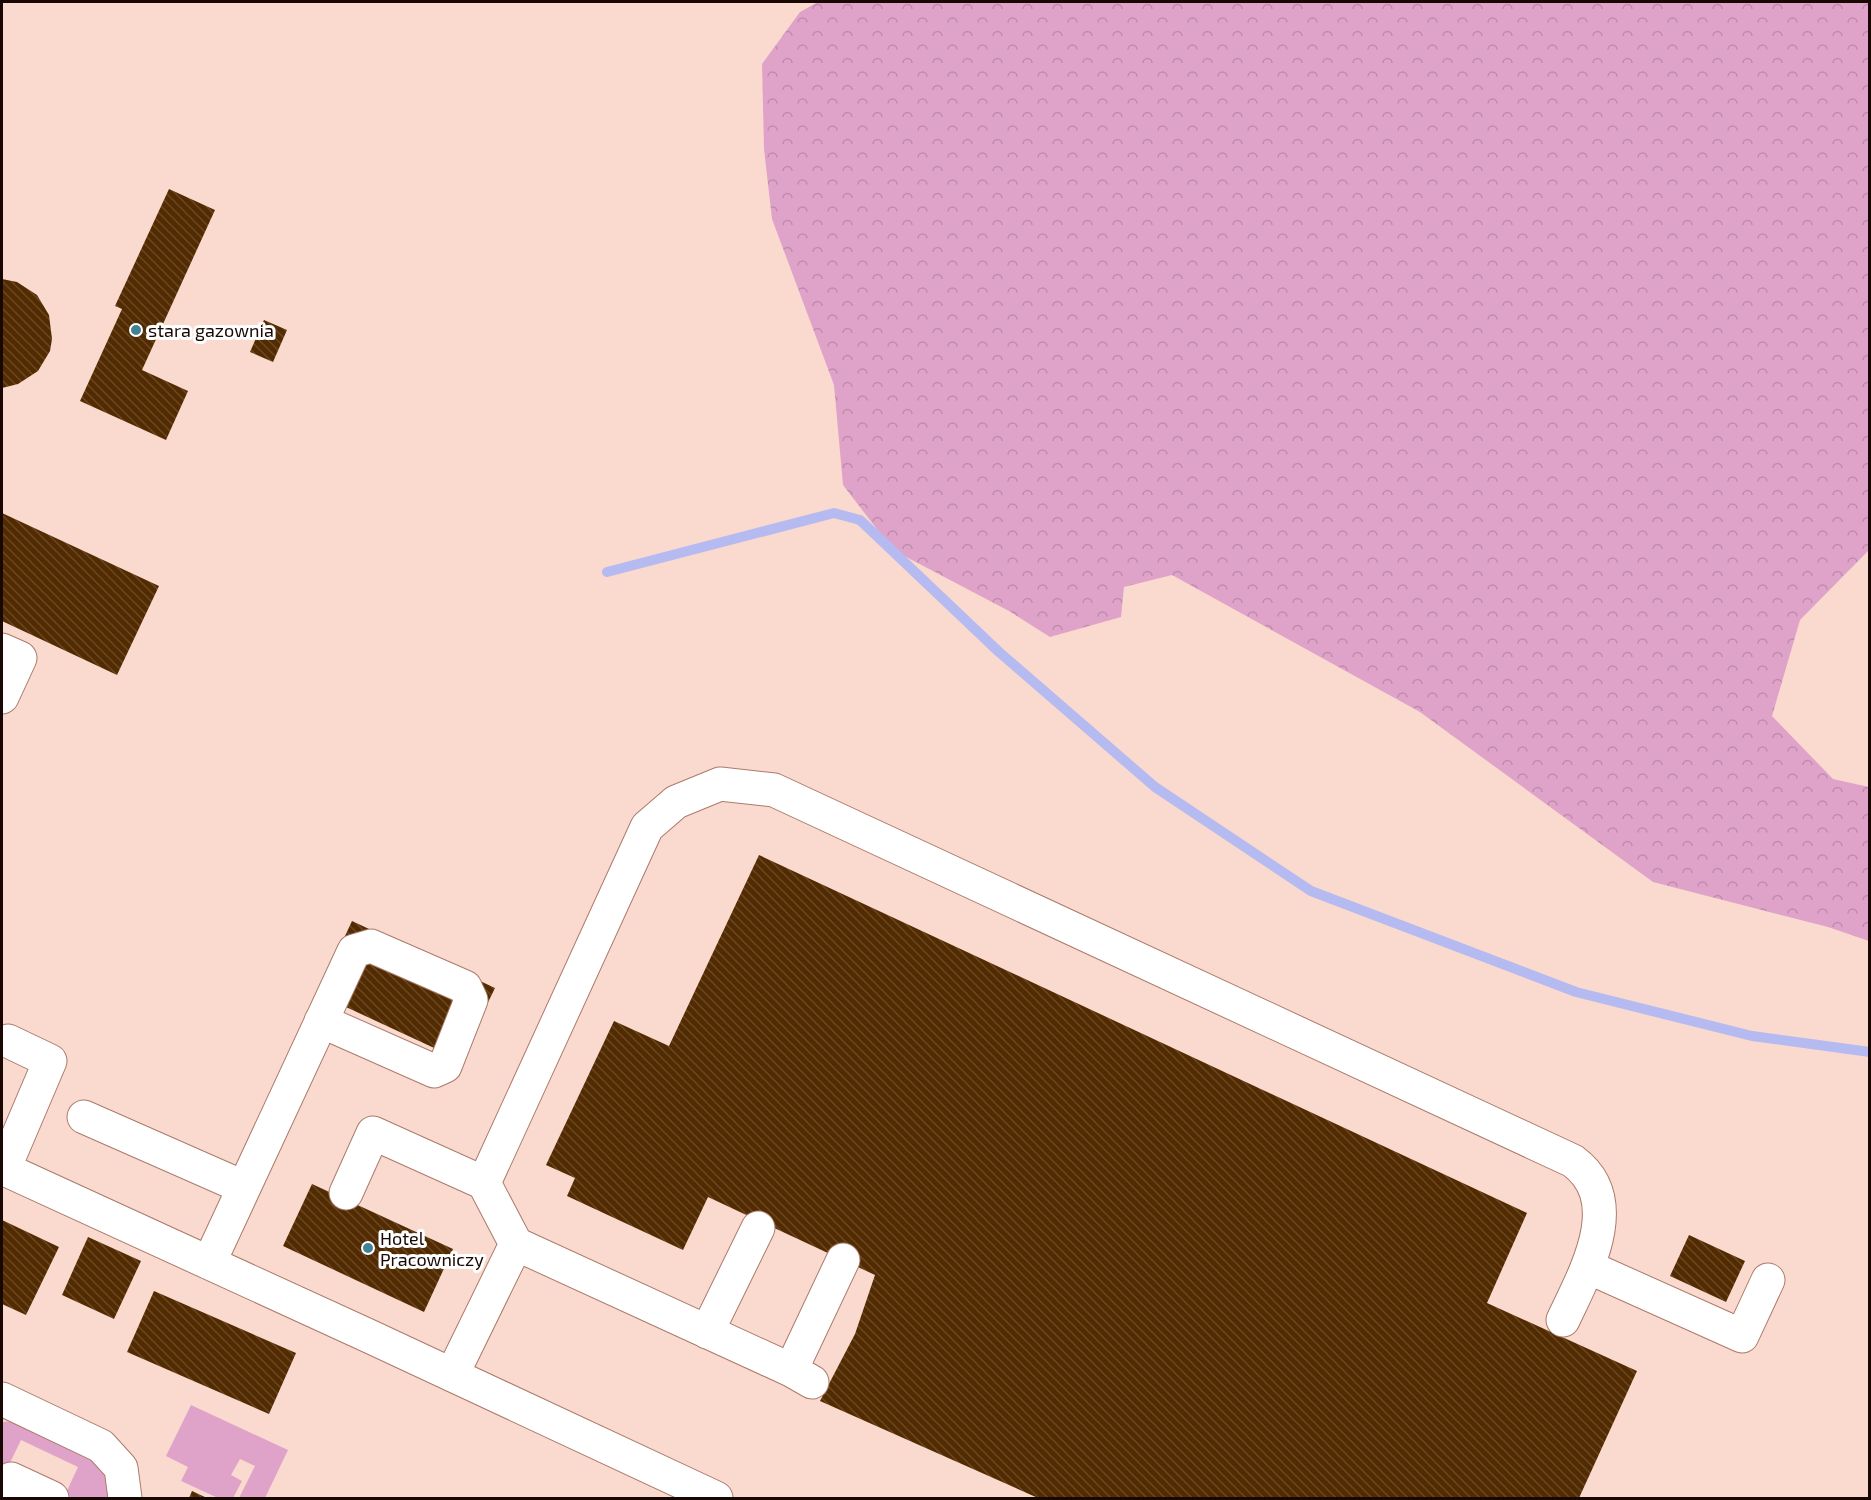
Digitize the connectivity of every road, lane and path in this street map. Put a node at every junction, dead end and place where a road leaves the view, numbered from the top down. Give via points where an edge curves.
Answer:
1 (2, 650) edge
2 (2, 697) edge
3 (321, 1021) junction
4 (8, 1041) dead end
5 (84, 1118) dead end
6 (3, 1169) edge
7 (484, 1183) junction
8 (243, 1187) junction
9 (346, 1193) dead end
10 (758, 1228) dead end
11 (516, 1244) junction
12 (843, 1260) dead end
13 (209, 1263) junction
14 (1588, 1267) junction
15 (1768, 1280) dead end
16 (1563, 1320) dead end
17 (707, 1332) junction
18 (452, 1375) junction
19 (2, 1399) edge
20 (3, 1498) edge
21 (52, 1498) edge
22 (125, 1498) edge
23 (716, 1498) edge

1 - 2 lane via 20,658
3 - 3 lane via 354,951 371,946 465,987 471,1000 445,1066 434,1071
3 - 8 lane
4 - 6 lane via 50,1061
5 - 8 lane
6 - 13 lane
7 - 9 lane via 373,1133
7 - 11 lane
7 - 14 lane via 647,827 676,802 720,784 774,790 1573,1161 1585,1170 1600,1212
8 - 13 lane
10 - 17 lane
11 - 17 lane
11 - 18 lane
12 - 17 lane via 802,1376
13 - 18 lane
14 - 15 lane via 1742,1336
14 - 16 lane
18 - 23 lane
19 - 22 lane via 101,1446 121,1468
20 - 21 lane via 11,1479

